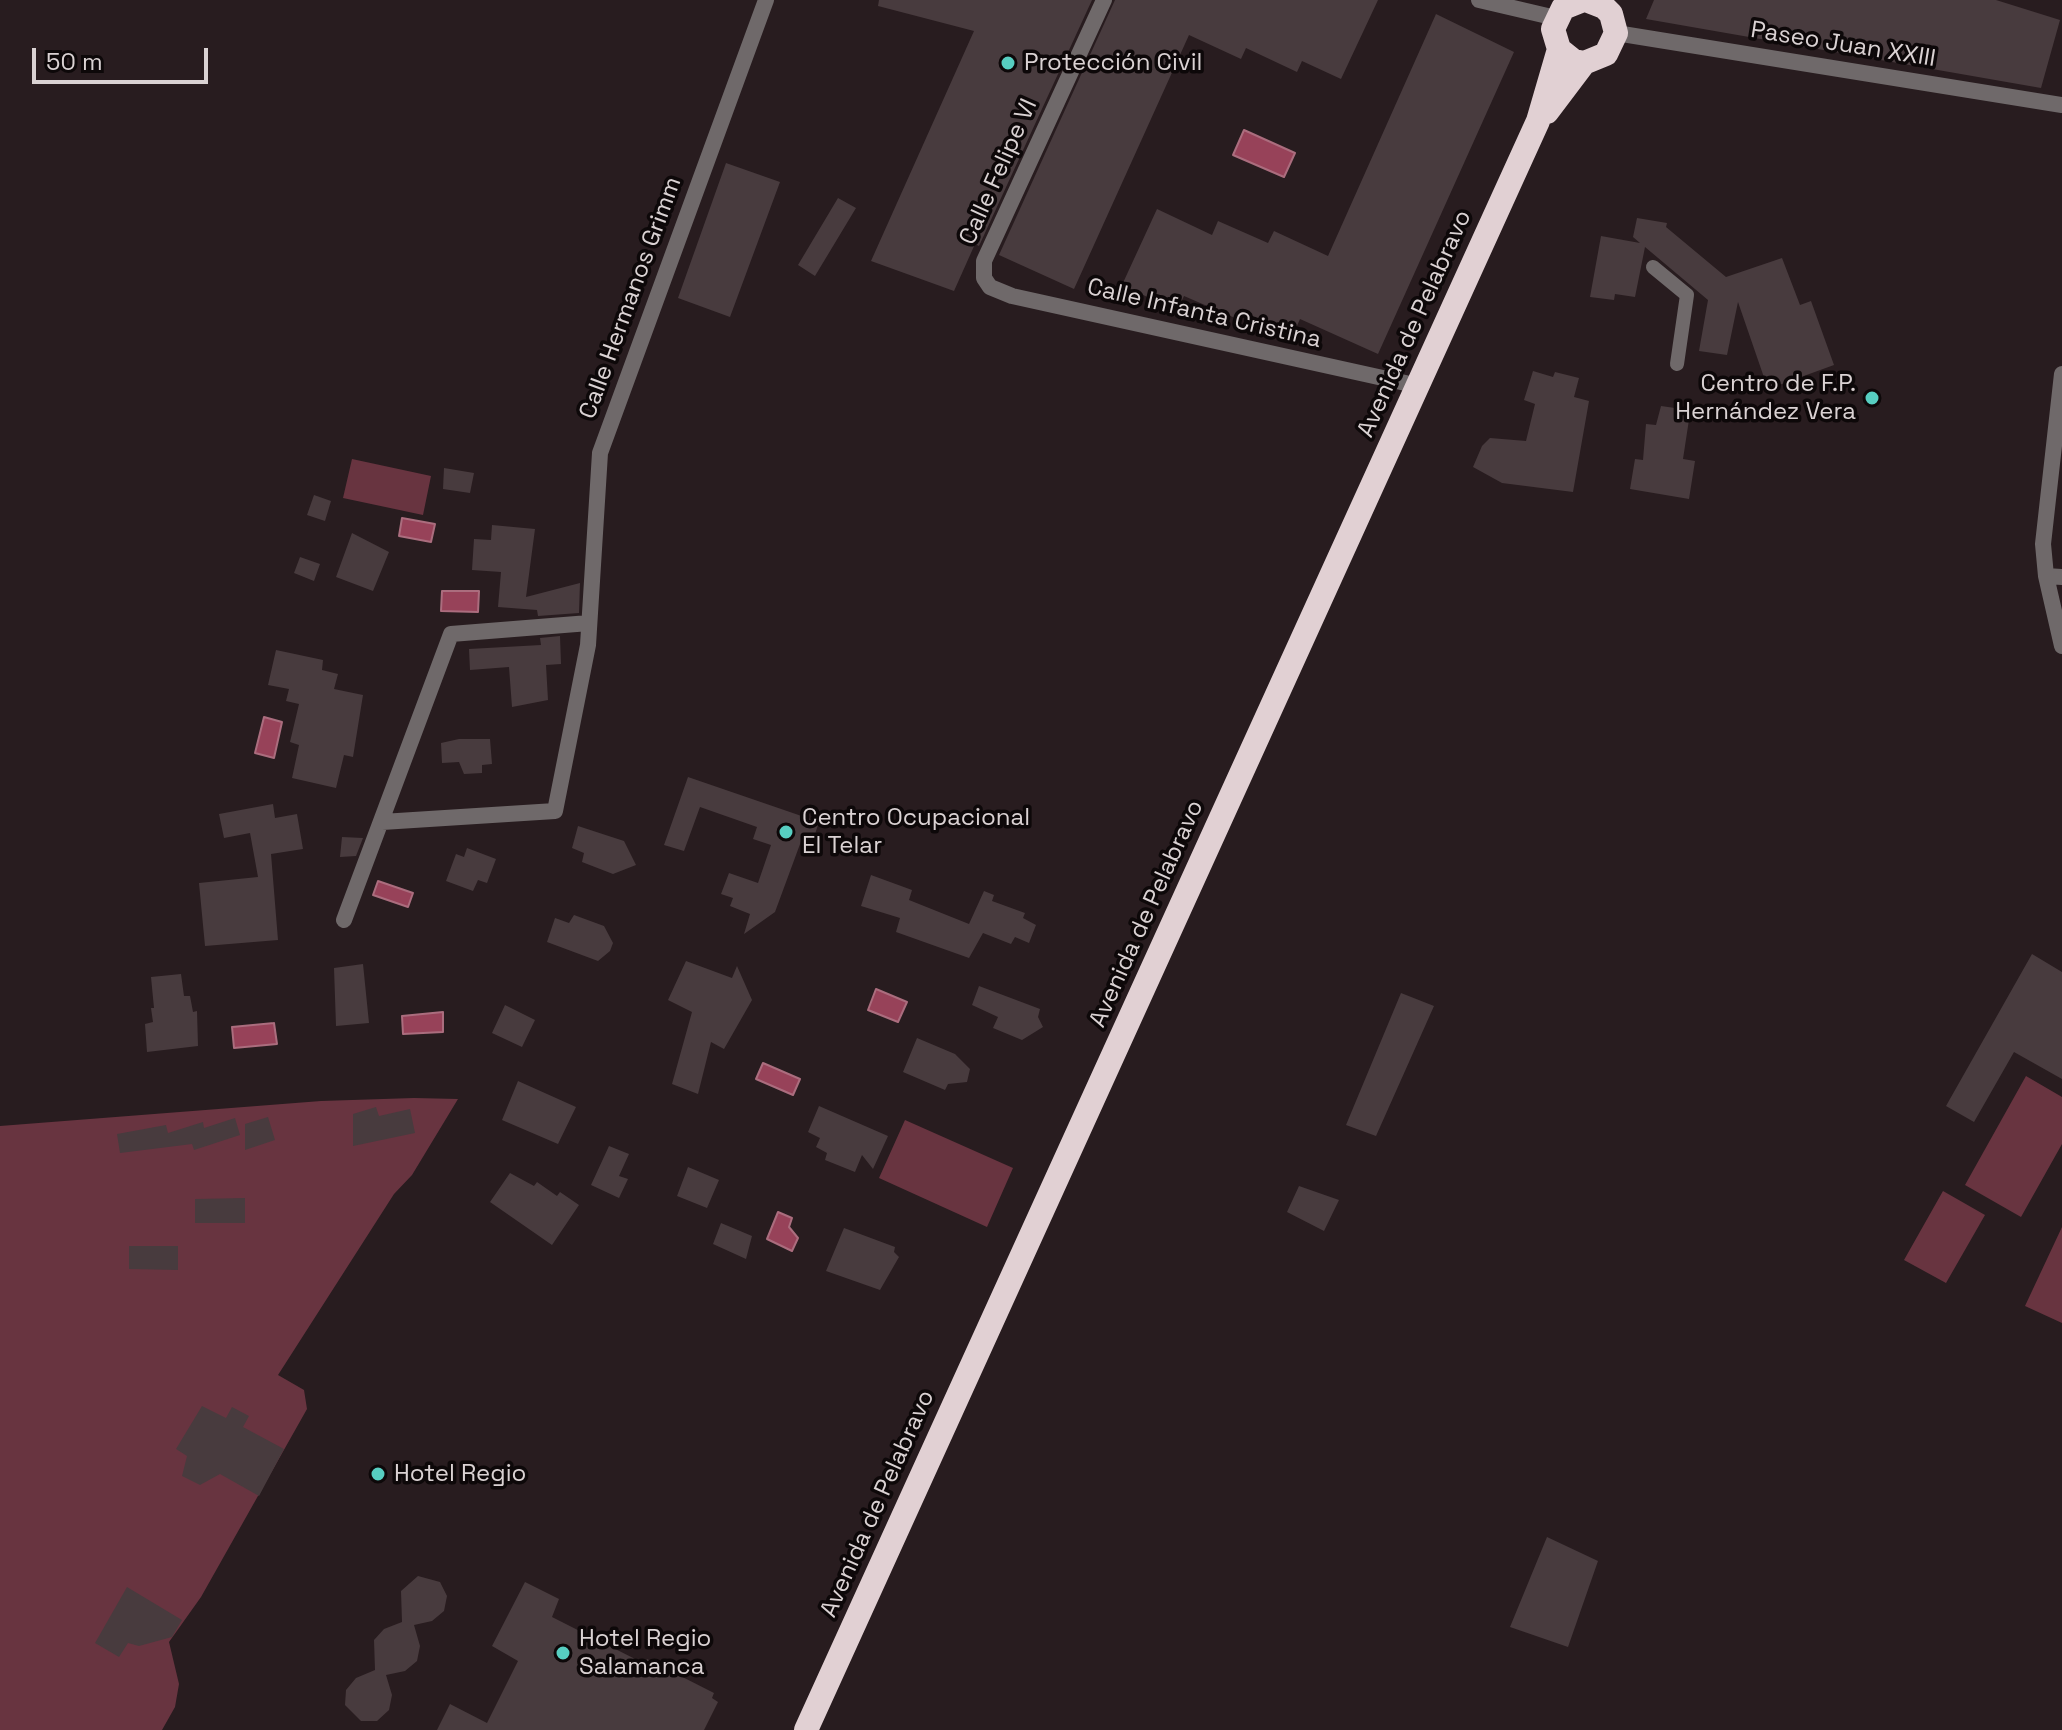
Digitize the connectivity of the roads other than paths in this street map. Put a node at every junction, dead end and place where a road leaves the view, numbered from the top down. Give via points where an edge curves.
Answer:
1 (766, 0) edge
2 (1104, 0) edge
3 (1479, 0) edge
4 (1580, 0) edge
5 (1612, 16) edge
6 (1556, 18) junction
7 (1559, 49) junction
8 (1584, 63) junction
9 (2062, 105) edge
10 (1538, 121) junction
11 (1653, 267) dead end
12 (984, 278) joint
13 (1677, 364) dead end
14 (2062, 374) edge
15 (1419, 386) junction
16 (2054, 577) edge
17 (589, 623) junction
18 (2062, 646) edge
19 (382, 822) junction
20 (344, 920) dead end
21 (806, 1730) edge

1 - 17 street, Calle Hermanos Grimm via 600,453
2 - 12 street, Calle Felipe VI via 984,261
3 - 6 street
4 - 5 highway via 1604,7
4 - 6 highway
5 - 8 highway via 1606,54
5 - 9 street, Paseo Juan XXIII
6 - 7 highway via 1554,39
7 - 8 highway
7 - 10 highway, Avenida de Pelabravo
8 - 10 highway, Avenida de Pelabravo
10 - 15 highway, Avenida de Pelabravo
11 - 13 lane via 1687,295
12 - 15 street, Calle Infanta Cristina via 990,287 1012,296
14 - 16 street via 2043,544
15 - 21 highway, Avenida de Pelabravo
16 - 18 street
17 - 19 street via 451,634
17 - 19 street, Calle Hermanos Grimm via 555,811
19 - 20 street

